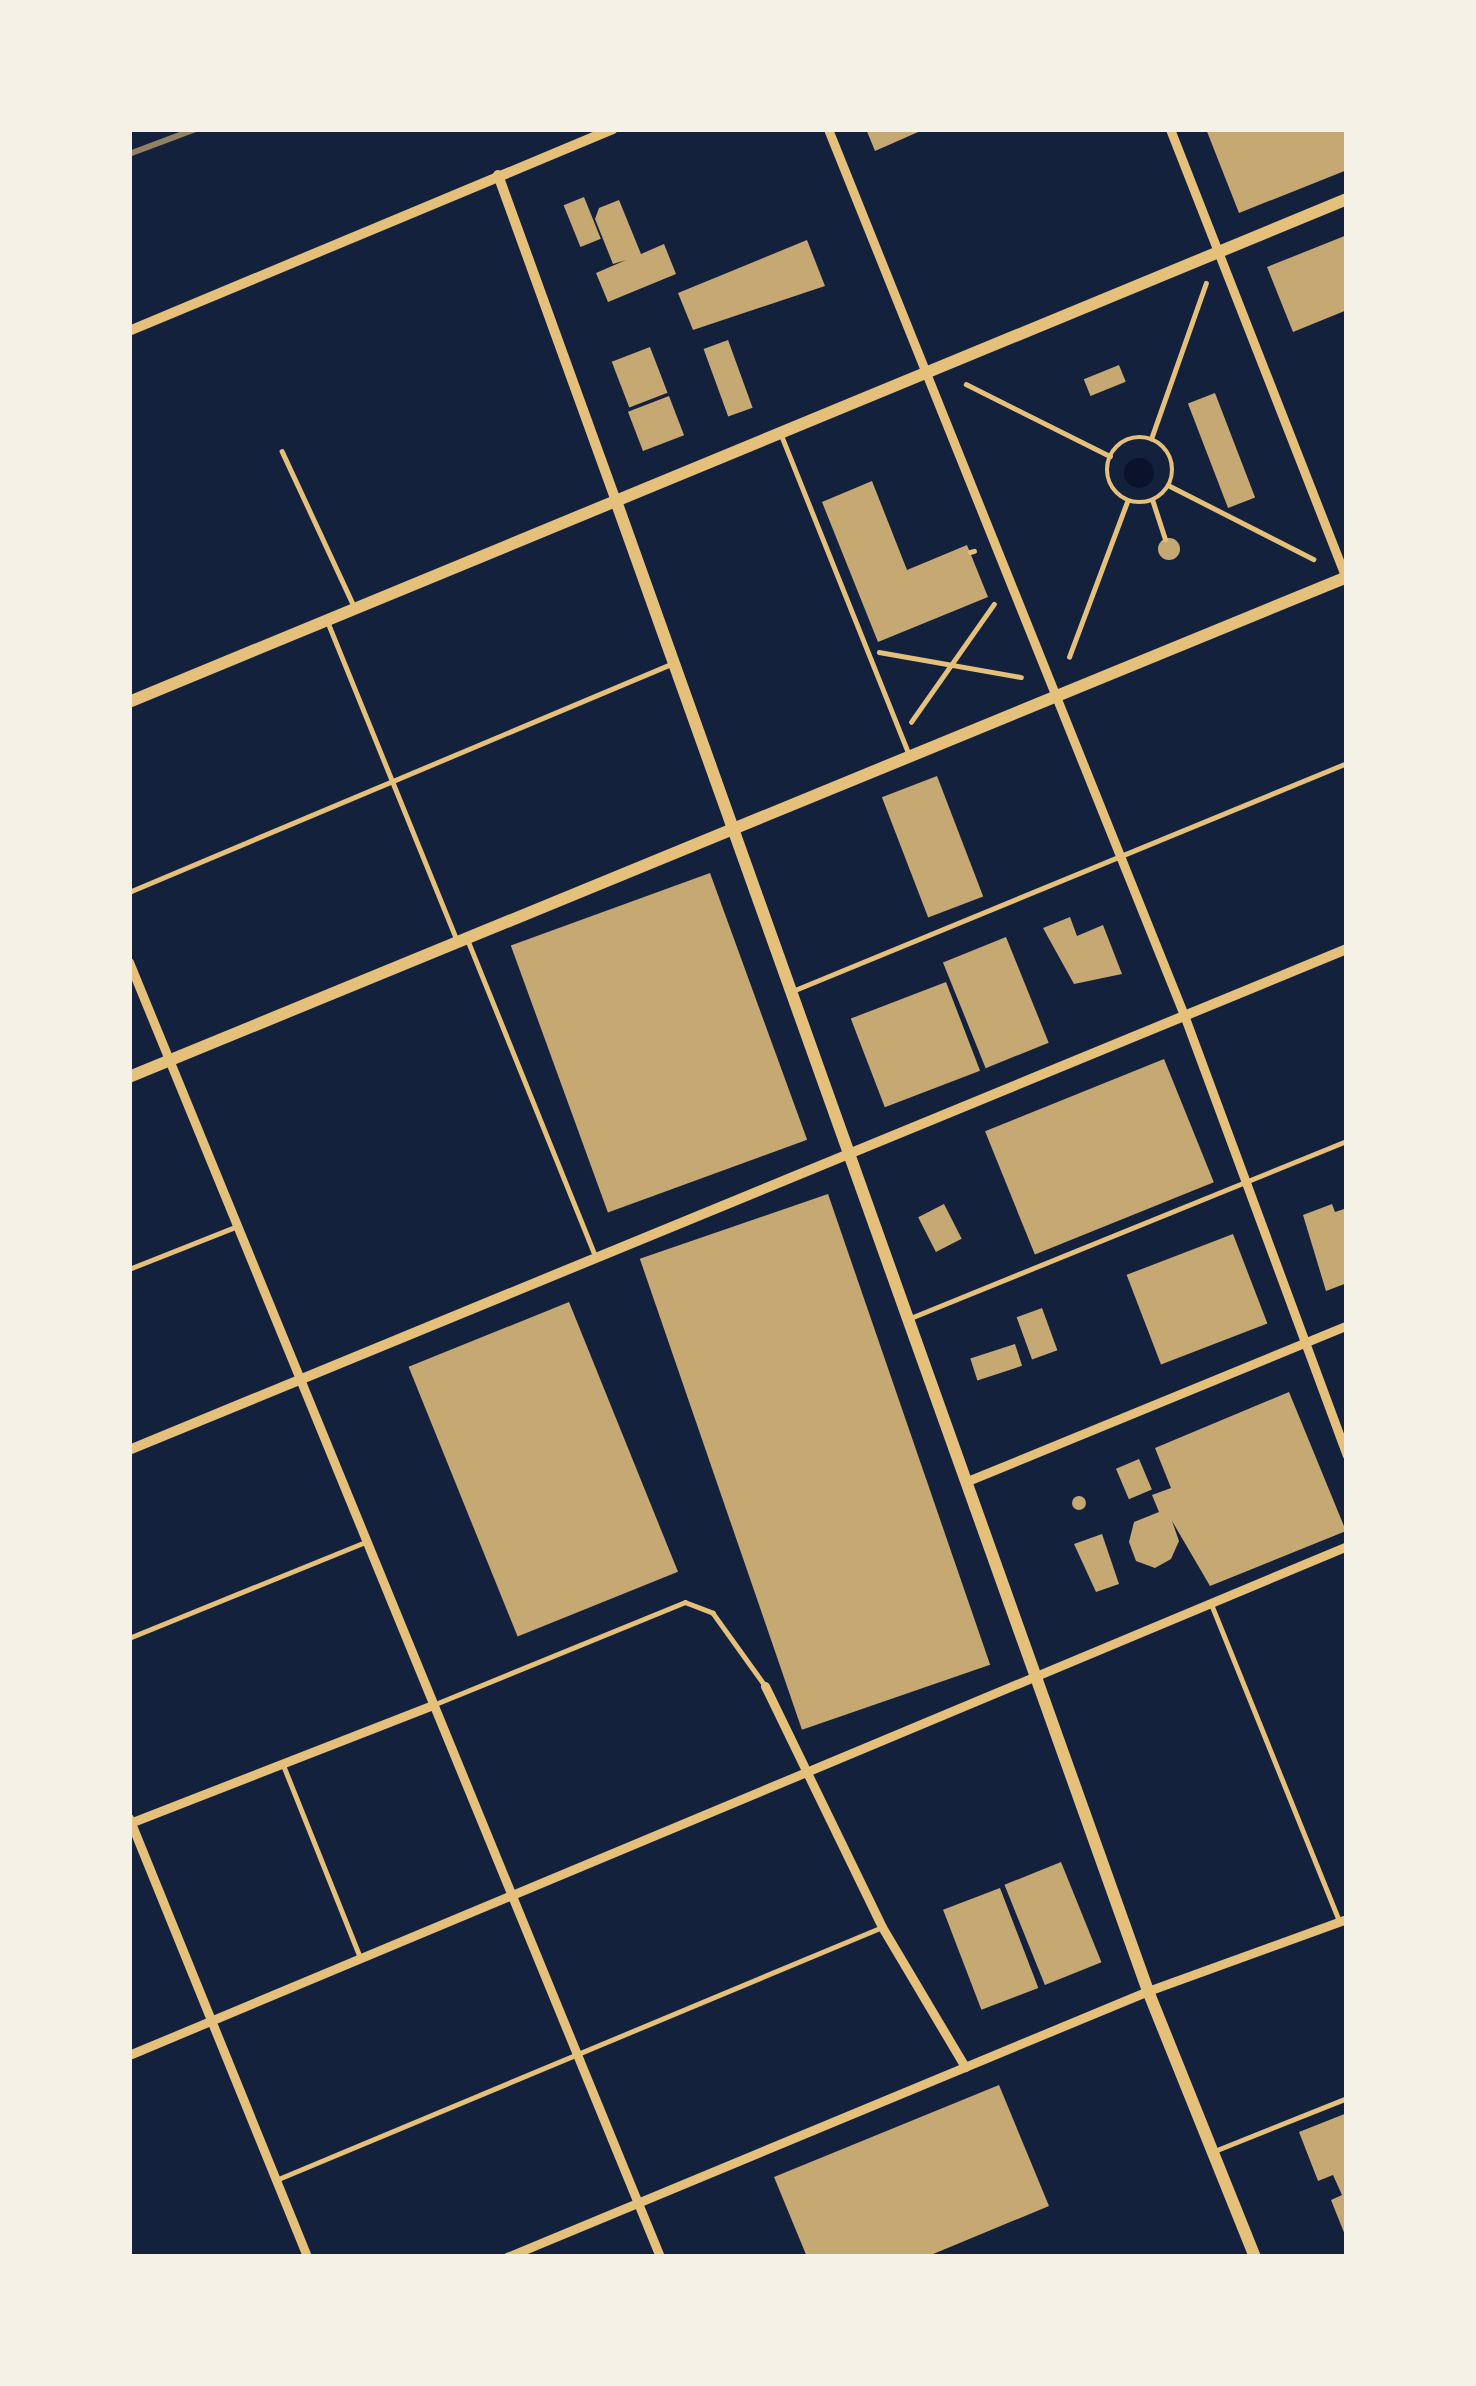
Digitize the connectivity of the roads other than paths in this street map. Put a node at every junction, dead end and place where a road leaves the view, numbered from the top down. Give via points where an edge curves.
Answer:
1 (613, 129) edge
2 (828, 129) edge
3 (1170, 129) edge
4 (498, 175) junction
5 (1347, 199) edge
6 (1219, 253) junction
7 (129, 331) edge
8 (927, 374) junction
9 (782, 434) junction
10 (282, 452) dead end
11 (616, 501) junction
12 (1347, 578) edge
13 (356, 608) junction
14 (327, 620) junction
15 (674, 663) junction
16 (1057, 696) junction
17 (129, 702) edge
18 (910, 758) junction
19 (1347, 763) edge
20 (394, 782) junction
21 (734, 829) junction
22 (1120, 856) junction
23 (129, 892) edge
24 (462, 939) junction
25 (1347, 949) edge
26 (129, 962) edge
27 (795, 990) junction
28 (1184, 1015) junction
29 (169, 1060) junction
30 (129, 1077) edge
31 (1347, 1141) edge
32 (853, 1152) junction
33 (1244, 1181) junction
34 (237, 1226) junction
35 (596, 1259) junction
36 (129, 1269) edge
37 (911, 1317) junction
38 (1347, 1325) edge
39 (1303, 1343) junction
40 (300, 1380) junction
41 (129, 1450) edge
42 (1347, 1455) edge
43 (970, 1480) junction
44 (366, 1542) junction
45 (1347, 1546) edge
46 (1211, 1603) junction
47 (129, 1639) edge
48 (1037, 1676) junction
49 (765, 1686) joint
50 (433, 1705) junction
51 (283, 1764) junction
52 (805, 1774) junction
53 (130, 1822) edge
54 (513, 1896) junction
55 (1343, 1921) edge
56 (882, 1928) junction
57 (361, 1960) junction
58 (1148, 1991) junction
59 (210, 2023) junction
60 (578, 2054) junction
61 (129, 2055) edge
62 (965, 2066) junction
63 (1347, 2098) edge
64 (1212, 2152) junction
65 (276, 2180) junction
66 (638, 2204) junction
67 (307, 2257) edge
68 (507, 2257) edge
69 (660, 2257) edge
70 (1255, 2257) edge

1 - 4 street
2 - 8 street
3 - 6 street
4 - 7 street
4 - 11 street
5 - 6 main road
6 - 8 main road
6 - 12 street
8 - 9 main road
8 - 16 street
9 - 11 main road
9 - 18 lane
10 - 13 lane
11 - 13 main road
11 - 15 main road
12 - 16 main road
13 - 14 main road
14 - 17 main road
14 - 20 lane
15 - 20 lane
15 - 21 main road
16 - 18 main road
16 - 22 street
18 - 21 main road
19 - 22 lane
20 - 23 lane
20 - 24 lane
21 - 24 main road
21 - 27 main road
22 - 27 lane
22 - 28 street
24 - 29 main road
24 - 35 lane
25 - 28 street
26 - 29 street
27 - 32 main road
28 - 32 street
28 - 33 street
29 - 30 main road
29 - 34 street
31 - 33 lane
32 - 35 street
32 - 37 main road
33 - 37 lane
33 - 39 street
34 - 36 lane
34 - 40 street
35 - 40 street
37 - 43 main road
38 - 39 street
39 - 42 street
39 - 43 street
40 - 41 street
40 - 44 street
43 - 48 main road
44 - 47 lane
44 - 50 street
45 - 46 street
46 - 48 street
46 - 55 lane
48 - 52 street
48 - 58 main road
49 - 50 lane via 713,1613 686,1602
49 - 52 street
50 - 51 street
50 - 54 street
51 - 53 street
51 - 57 lane
52 - 54 street
52 - 56 street
53 - 59 street
54 - 57 street
54 - 60 street
55 - 58 street
56 - 60 lane
56 - 62 street
57 - 59 street
58 - 62 street
58 - 64 main road
59 - 61 street
59 - 65 street
60 - 65 lane
60 - 66 street
62 - 66 street
63 - 64 lane
64 - 70 main road
65 - 67 street
66 - 68 street
66 - 69 street

